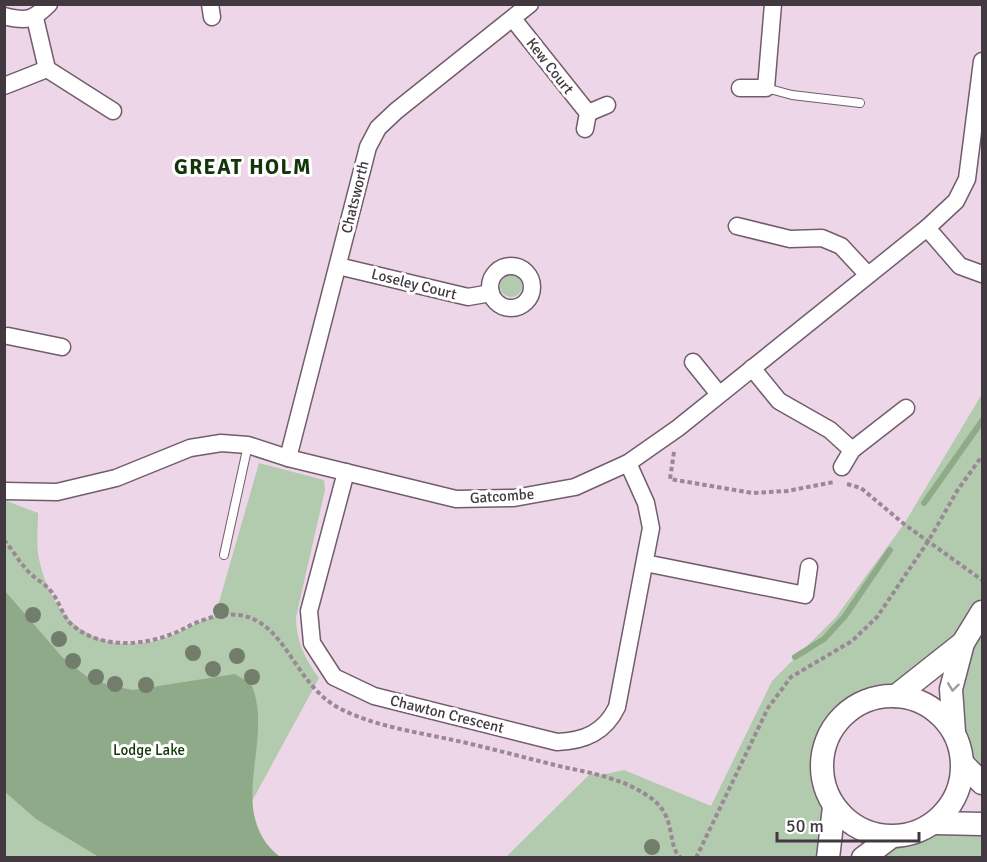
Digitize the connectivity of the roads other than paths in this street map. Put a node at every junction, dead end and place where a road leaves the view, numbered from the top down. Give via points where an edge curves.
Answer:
1 (49, 4) edge
2 (530, 4) edge
3 (773, 4) edge
4 (4, 16) edge
5 (35, 18) junction
6 (513, 19) junction
7 (982, 61) edge
8 (47, 69) junction
9 (4, 86) edge
10 (740, 88) dead end
11 (766, 88) junction
12 (860, 103) dead end
13 (607, 105) dead end
14 (113, 111) dead end
15 (978, 140) edge
16 (737, 226) dead end
17 (927, 228) junction
18 (338, 266) junction
19 (982, 274) edge
20 (868, 275) junction
21 (491, 292) dead end
22 (6, 340) edge
23 (62, 347) dead end
24 (693, 362) dead end
25 (752, 368) junction
26 (718, 393) junction
27 (906, 408) dead end
28 (248, 445) junction
29 (852, 450) junction
30 (288, 458) junction
31 (628, 464) junction
32 (842, 467) dead end
33 (346, 472) junction
34 (4, 491) edge
35 (224, 555) dead end
36 (645, 563) junction
37 (809, 567) dead end
38 (982, 612) edge
39 (963, 643) junction
40 (896, 696) junction
41 (954, 732) junction
42 (963, 764) junction
43 (982, 783) edge
44 (834, 807) junction
45 (935, 822) junction
46 (982, 824) edge
47 (891, 837) junction
48 (828, 858) edge
49 (863, 858) edge

1 - 5 street
2 - 6 street, Chatsworth
3 - 11 street
4 - 5 street via 18,20
5 - 8 street
6 - 13 street, Kew Court via 586,121
6 - 18 street, Chatsworth via 378,128 368,147
7 - 15 street, Gatcombe
8 - 9 street
8 - 14 street
10 - 11 street
11 - 12 lane
15 - 17 street, Gatcombe via 968,179 956,201
16 - 20 street via 790,239 822,238 841,246
17 - 19 street via 960,266
17 - 20 street, Gatcombe
18 - 21 street, Loseley Court via 468,297
18 - 30 street, Chatsworth
20 - 25 street, Gatcombe
22 - 23 street
24 - 26 street
25 - 26 street, Gatcombe
25 - 29 street via 779,401 830,430
26 - 31 street, Gatcombe
27 - 29 street
28 - 30 street, Gatcombe
28 - 34 street, Gatcombe via 221,443 190,448 116,478 57,492
28 - 35 lane
29 - 32 street
30 - 33 street, Gatcombe
31 - 33 street, Gatcombe via 575,487 514,498 456,499
31 - 36 street, Chawton Crescent via 646,503 651,528
33 - 36 street, Chawton Crescent via 309,610 312,643 334,677 374,696 557,742 578,742 595,734 610,721 617,707
36 - 37 street via 805,595
38 - 39 street
39 - 40 street
39 -> 41 street via 951,689
40 - 41 street via 919,701 939,713
40 - 44 street via 874,698 853,708 837,723 826,742 822,764 825,786
41 - 42 street
42 - 43 street
42 - 45 street via 960,786 951,806
44 - 47 street via 850,823 869,833
44 - 48 street
45 - 46 street
45 - 47 street via 915,833
47 - 49 street

